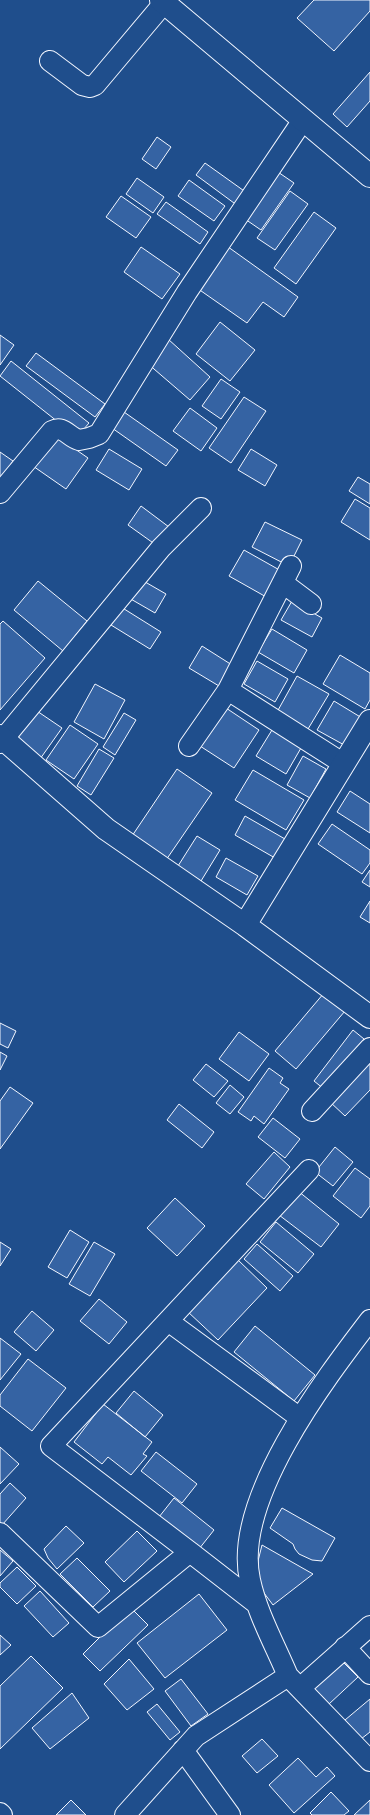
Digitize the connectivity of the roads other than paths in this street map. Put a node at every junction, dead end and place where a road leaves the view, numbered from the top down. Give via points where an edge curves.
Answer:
1 (163, 1) edge
2 (50, 61) dead end
3 (303, 120) junction
4 (370, 176) edge
5 (0, 493) edge
6 (201, 508) dead end
7 (311, 604) dead end
8 (228, 690) junction
9 (370, 721) edge
10 (1, 739) edge
11 (189, 746) dead end
12 (344, 764) junction
13 (245, 925) junction
14 (370, 1017) edge
15 (370, 1048) edge
16 (312, 1111) dead end
17 (309, 1170) dead end
18 (370, 1320) edge
19 (168, 1321) junction
20 (300, 1418) junction
21 (0, 1534) edge
22 (190, 1552) junction
23 (258, 1604) junction
24 (370, 1626) edge
25 (345, 1647) junction
26 (370, 1674) edge
27 (294, 1682) junction
28 (183, 1750) junction
29 (370, 1761) edge
30 (0, 1813) edge
31 (2, 1815) edge
32 (125, 1815) edge
33 (230, 1815) edge

1 - 2 street via 95,85 82,85
1 - 3 street
3 - 4 street
3 - 5 street via 187,292 99,434 79,440 57,428
6 - 10 street via 161,548
7 - 8 street via 287,575
8 - 11 street
8 - 12 street
9 - 12 street
10 - 13 street via 106,829
12 - 13 street
13 - 14 street
15 - 16 street
17 - 19 street
18 - 20 street
19 - 20 street
19 - 22 street via 51,1446
20 - 23 street via 273,1467 257,1507 251,1532 249,1572
21 - 22 street via 98,1627
22 - 23 street
23 - 27 street
24 - 25 street
25 - 26 street
25 - 27 street
27 - 28 street via 196,1736
27 - 29 street
28 - 32 street
28 - 33 street
30 - 31 street

